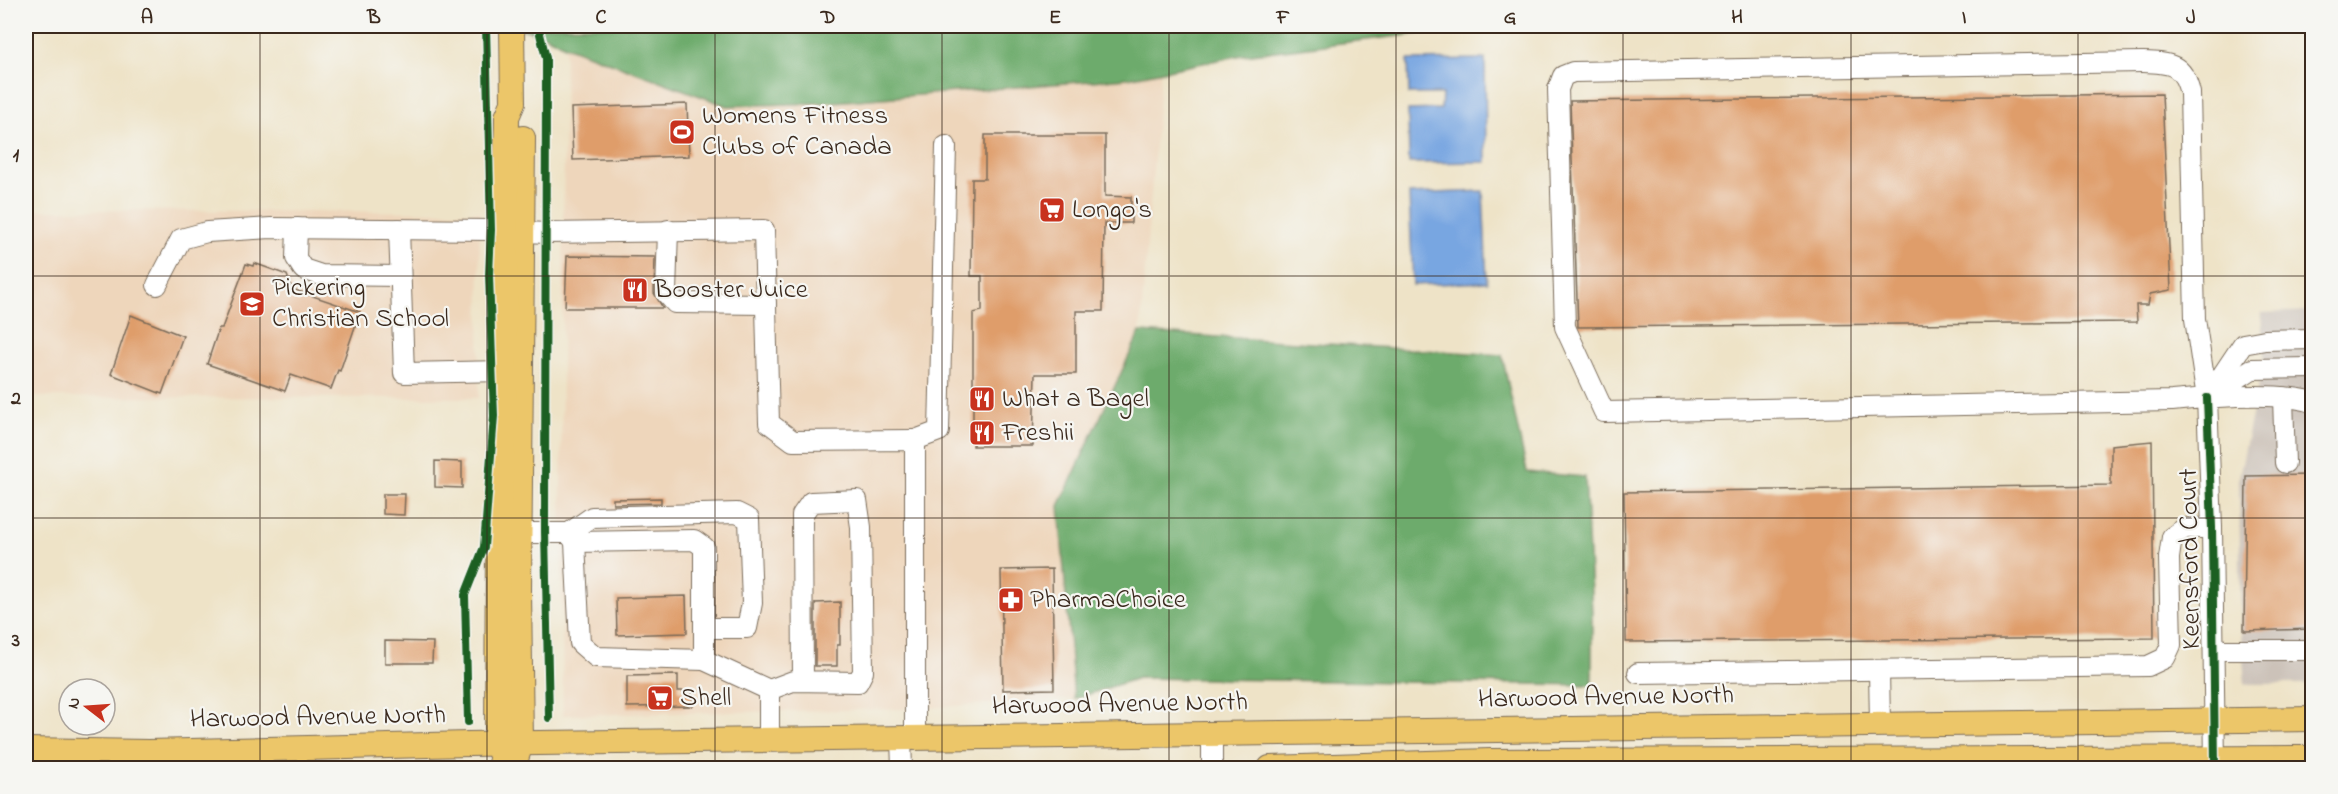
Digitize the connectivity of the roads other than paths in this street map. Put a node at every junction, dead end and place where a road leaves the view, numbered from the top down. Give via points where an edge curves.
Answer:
1 (512, 26) edge
2 (946, 146) dead end
3 (297, 228) junction
4 (399, 229) junction
5 (668, 230) junction
6 (515, 231) junction
7 (400, 276) junction
8 (157, 285) dead end
9 (766, 304) junction
10 (2313, 339) edge
11 (2313, 368) edge
12 (504, 371) junction
13 (2283, 397) junction
14 (2208, 398) junction
15 (2313, 402) edge
16 (915, 440) junction
17 (2285, 463) dead end
18 (2212, 528) junction
19 (521, 532) junction
20 (572, 538) junction
21 (704, 628) junction
22 (2214, 650) junction
23 (2313, 650) edge
24 (704, 660) junction
25 (1879, 670) junction
26 (1638, 673) dead end
27 (803, 681) junction
28 (769, 690) junction
29 (2313, 719) edge
30 (2216, 720) junction
31 (1880, 724) junction
32 (1212, 734) junction
33 (908, 739) junction
34 (769, 740) junction
35 (497, 744) junction
36 (521, 744) junction
37 (26, 750) edge
38 (2313, 758) edge
39 (2215, 763) edge
40 (505, 768) edge
41 (512, 768) edge
42 (902, 768) edge
43 (1212, 768) edge
44 (1270, 768) edge

1 - 6 main road via 513,104 507,117
2 - 16 street via 939,431
3 - 4 street
3 - 7 street via 296,258 303,269 321,275
3 - 8 street via 207,232 181,239
4 - 6 street
4 - 7 street
5 - 6 street
5 - 9 street via 666,293 672,301
5 - 9 street via 764,230
6 - 12 main road
6 - 19 main road
7 - 12 street via 404,373
9 - 16 street via 769,423 793,441
10 - 14 street via 2243,344
11 - 14 street via 2252,369
12 - 35 main road
13 - 14 street
13 - 15 street
13 - 17 street
14 - 14 street via 2195,319 2190,93 2186,76 2169,63 1573,72 1563,76 1558,89 1564,327 1604,412
14 - 18 street, Keensford Court
16 - 33 street
18 - 22 street, Keensford Court
18 - 25 street via 2185,528 2172,537 2171,645 2165,658 2148,666
19 - 20 street
19 - 36 main road
20 - 21 street via 694,540 704,547
20 - 21 street via 592,517 737,513 749,519 752,603 747,628
20 - 24 street via 580,643 596,657
21 - 24 street
22 - 23 street
22 - 30 street, Keensford Court
24 - 28 street
25 - 26 street
25 - 31 street
27 - 27 street via 858,682 863,672 861,527 857,500 811,501 802,515
27 - 28 street
28 - 34 street
29 - 30 main road, Harwood Avenue North
30 - 31 main road, Harwood Avenue North
30 - 39 street, Keensford Court
31 - 32 main road, Harwood Avenue North
32 - 33 main road, Harwood Avenue North
32 - 43 street
33 - 34 main road, Harwood Avenue North
33 - 42 street
34 - 36 main road, Harwood Avenue North
35 - 36 main road, Harwood Avenue North
35 - 37 main road, Harwood Avenue North via 148,752
35 - 40 main road
36 - 41 main road
38 - 39 main road
39 - 44 main road via 1502,761

